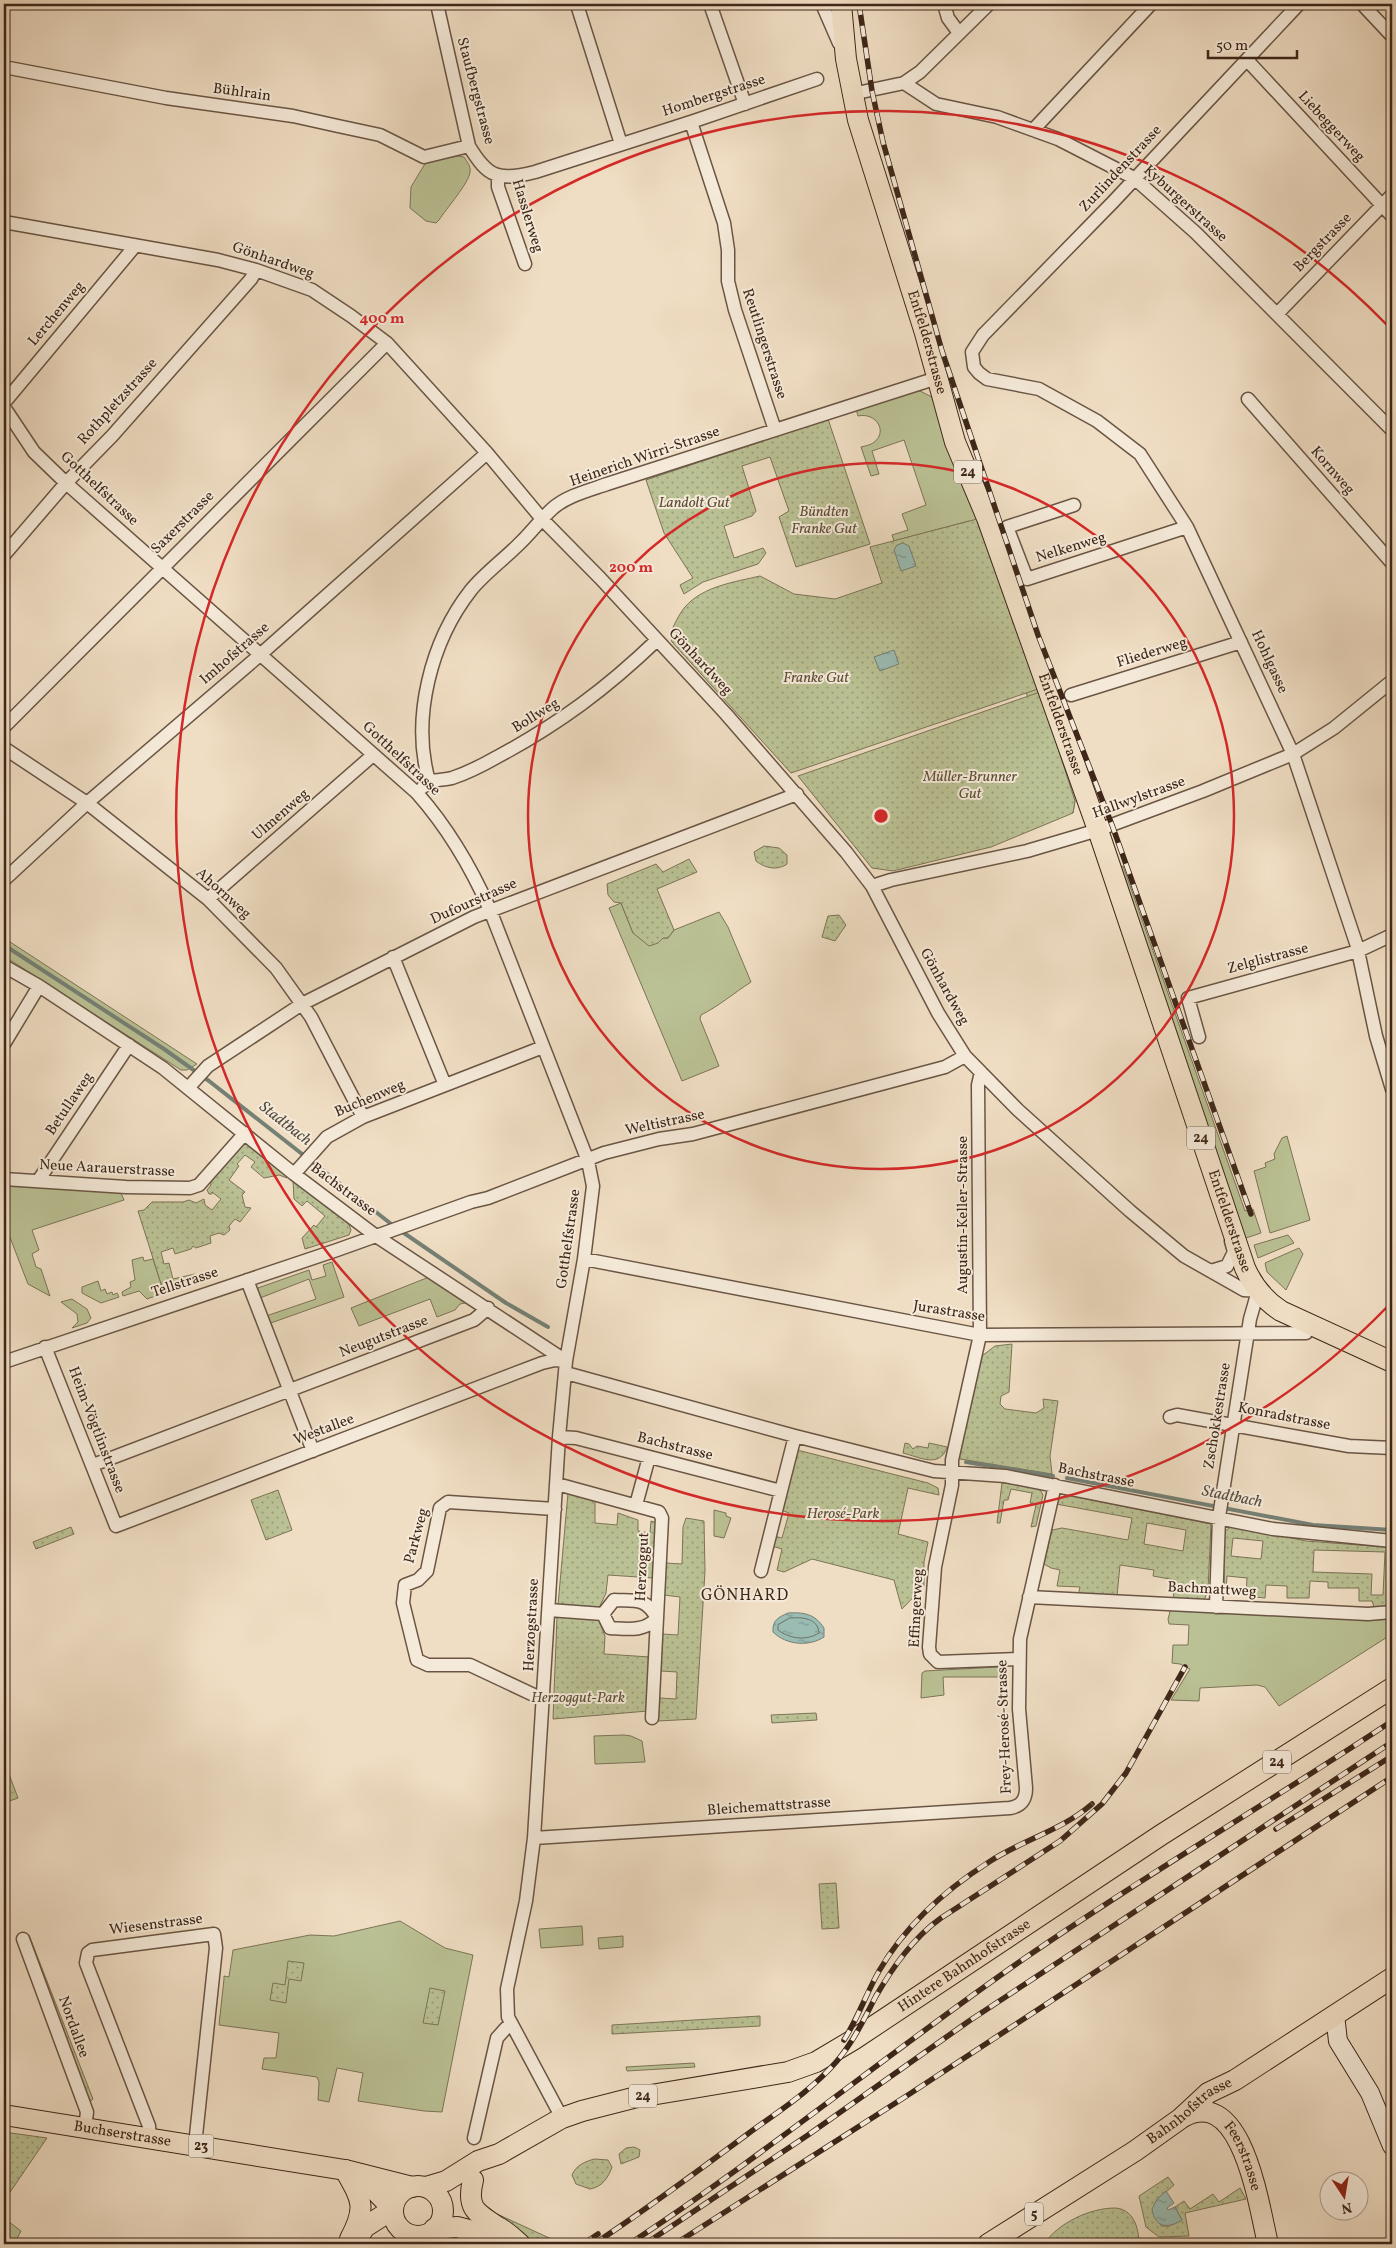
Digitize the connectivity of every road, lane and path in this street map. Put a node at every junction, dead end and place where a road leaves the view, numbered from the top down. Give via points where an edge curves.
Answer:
1 (437, 4) edge
2 (710, 4) edge
3 (822, 4) edge
4 (841, 4) edge
5 (944, 4) edge
6 (989, 4) edge
7 (1151, 4) edge
8 (1299, 4) edge
9 (1362, 4) edge
10 (578, 8) dead end
11 (959, 33) junction
12 (1392, 36) edge
13 (846, 57) junction
14 (1247, 60) junction
15 (4, 67) edge
16 (817, 79) dead end
17 (904, 83) junction
18 (852, 94) junction
19 (745, 104) junction
20 (691, 122) junction
21 (1033, 130) junction
22 (620, 144) junction
23 (469, 146) junction
24 (498, 177) junction
25 (1134, 178) junction
26 (1392, 195) edge
27 (1381, 206) junction
28 (1392, 216) edge
29 (4, 222) edge
30 (135, 246) junction
31 (525, 264) dead end
32 (256, 270) junction
33 (1278, 313) junction
34 (387, 343) junction
35 (972, 358) joint
36 (937, 378) junction
37 (1248, 399) dead end
38 (4, 403) edge
39 (4, 408) edge
40 (775, 430) junction
41 (1392, 430) edge
42 (487, 453) junction
43 (66, 483) junction
44 (1074, 505) dead end
45 (542, 519) junction
46 (1187, 527) junction
47 (4, 555) edge
48 (1392, 563) edge
49 (161, 568) junction
50 (657, 640) junction
51 (1241, 642) junction
52 (261, 654) junction
53 (1392, 681) edge
54 (1071, 695) dead end
55 (4, 727) edge
56 (4, 748) edge
57 (1293, 754) junction
58 (373, 755) junction
59 (428, 781) junction
60 (417, 793) junction
61 (797, 794) junction
62 (87, 804) junction
63 (1098, 830) junction
64 (4, 880) edge
65 (872, 886) junction
66 (208, 899) junction
67 (490, 910) junction
68 (1392, 935) edge
69 (1358, 951) junction
70 (392, 957) junction
71 (4, 966) edge
72 (39, 986) junction
73 (302, 1004) junction
74 (1199, 1036) dead end
75 (4, 1044) edge
76 (129, 1045) junction
77 (543, 1046) junction
78 (965, 1056) junction
79 (981, 1072) junction
80 (193, 1082) junction
81 (445, 1085) junction
82 (1392, 1089) edge
83 (363, 1117) junction
84 (245, 1133) junction
85 (588, 1161) junction
86 (297, 1171) junction
87 (4, 1179) edge
88 (38, 1181) junction
89 (1230, 1226) junction
90 (382, 1233) junction
91 (584, 1259) junction
92 (1211, 1272) junction
93 (247, 1280) junction
94 (1258, 1291) junction
95 (488, 1308) junction
96 (1310, 1326) junction
97 (1248, 1334) junction
98 (980, 1335) junction
99 (45, 1347) junction
100 (4, 1362) edge
101 (1392, 1362) edge
102 (566, 1367) junction
103 (290, 1391) junction
104 (1170, 1417) dead end
105 (1233, 1424) junction
106 (795, 1436) junction
107 (559, 1438) junction
108 (1392, 1448) edge
109 (313, 1451) junction
110 (649, 1457) junction
111 (94, 1465) junction
112 (952, 1474) junction
113 (557, 1484) junction
114 (1055, 1485) junction
115 (781, 1491) junction
116 (636, 1505) junction
117 (1220, 1509) junction
118 (555, 1510) junction
119 (116, 1526) joint
120 (1392, 1541) edge
121 (761, 1571) dead end
122 (1029, 1597) junction
123 (1216, 1607) junction
124 (549, 1610) junction
125 (1392, 1612) edge
126 (603, 1614) junction
127 (657, 1618) junction
128 (1018, 1659) junction
129 (1392, 1688) edge
130 (544, 1698) junction
131 (652, 1718) dead end
132 (1005, 1808) joint
133 (534, 1838) junction
134 (23, 1939) dead end
135 (1392, 1978) edge
136 (1335, 2015) junction
137 (512, 2025) junction
138 (4, 2115) edge
139 (562, 2118) junction
140 (1180, 2119) junction
141 (85, 2128) junction
142 (150, 2138) junction
143 (474, 2138) dead end
144 (195, 2145) junction
145 (1392, 2146) edge
146 (499, 2154) junction
147 (352, 2172) junction
148 (473, 2180) junction
149 (418, 2185) junction
150 (442, 2206) junction
151 (393, 2209) junction
152 (402, 2230) junction
153 (434, 2230) junction
154 (492, 2234) junction
155 (351, 2240) edge
156 (519, 2244) edge
157 (988, 2244) edge
158 (1268, 2244) edge

1 - 23 street, Staufbergstrasse
2 - 19 street
3 - 13 street
4 - 13 main road, Entfelderstrasse / 24
5 - 11 street via 948,18
6 - 11 street
7 - 21 street
8 - 14 street, Zurlindenstrasse
9 - 12 street
10 - 22 street
11 - 17 street via 920,72
13 - 18 main road, Entfelderstrasse / 24
14 - 25 street, Zurlindenstrasse
14 - 27 street, Liebeggerweg
15 - 23 street, Bühlrain via 166,98 293,116 380,135 424,157
16 - 19 street, Hombergstrasse
17 - 18 street
17 - 21 street, Kyburgerstrasse via 936,104 997,117
18 - 36 main road, Entfelderstrasse / 24
19 - 20 street, Hombergstrasse
20 - 22 street, Hombergstrasse
20 - 40 street, Reutlingerstrasse via 724,223 728,281 735,310
21 - 25 street, Kyburgerstrasse via 1058,139
22 - 24 street, Hombergstrasse via 516,177
23 - 24 street, Staufbergstrasse via 480,164
24 - 31 street, Hasslerweg via 498,187
25 - 33 street, Kyburgerstrasse
25 - 35 street, Zurlindenstrasse via 983,335 975,345
26 - 27 street, Bergstrasse
27 - 28 street, Liebeggerweg
27 - 33 street, Bergstrasse
29 - 30 street, Gönhardweg
30 - 32 street, Gönhardweg
30 - 38 street, Lerchenweg
32 - 34 street, Gönhardweg via 312,290
32 - 43 street, Rothpletzstrasse via 112,436
33 - 41 street, Kyburgerstrasse
34 - 42 street, Gönhardweg
34 - 49 street, Saxerstrasse
35 - 46 street, Hohlgasse via 979,374 987,379 1039,390 1097,421 1140,454
36 - 40 street, Heinerich Wirri-Strasse
36 - 63 main road, Entfelderstrasse / 24 via 956,442 987,518
37 - 48 street, Kornweg
39 - 43 street, Gotthelfstrasse via 34,452
40 - 45 street, Heinerich Wirri-Strasse via 582,493 553,508
42 - 45 street, Gönhardweg
42 - 52 street, Imhofstrasse
43 - 47 street, Rothpletzstrasse
43 - 49 street, Gotthelfstrasse
44 - 46 street, Nelkenweg via 1007,527 1027,579
45 - 50 street, Gönhardweg
45 - 59 street, Heinerich Wirri-Strasse via 532,533 472,590 443,636 425,698 422,726
46 - 51 street, Hohlgasse
49 - 52 street, Gotthelfstrasse
49 - 55 street, Saxerstrasse
50 - 59 street, Bollweg via 574,712 537,735 462,774
50 - 61 street, Gönhardweg
51 - 54 street, Fliederweg
51 - 57 street, Hohlgasse
52 - 58 street, Gotthelfstrasse
52 - 62 street, Imhofstrasse
53 - 57 street, Hallwylstrasse via 1334,728
56 - 62 street, Ahornweg
57 - 63 street, Hallwylstrasse via 1203,792
57 - 69 street, Hohlgasse
58 - 60 street, Gotthelfstrasse
58 - 66 street, Ulmenweg
59 - 60 street
60 - 67 street, Gotthelfstrasse via 447,829 472,870
61 - 65 street, Gönhardweg
61 - 67 street, Dufourstrasse
62 - 64 street, Imhofstrasse
62 - 66 street, Ahornweg
63 - 65 street, Hallwylstrasse via 1028,851
63 - 89 main road, Entfelderstrasse / 24
65 - 78 street, Gönhardweg via 938,1013
66 - 73 street, Ahornweg via 276,968
67 - 70 street, Dufourstrasse
67 - 77 street, Gotthelfstrasse
68 - 69 street, Zelglistrasse
69 - 74 street, Zelglistrasse via 1188,998
69 - 82 street, Hohlgasse via 1376,1036
70 - 73 street, Dufourstrasse
70 - 81 street
71 - 72 street, Bachstrasse
72 - 75 street
72 - 76 street, Bachstrasse
73 - 80 street, Dufourstrasse via 208,1066
73 - 83 street, Ahornweg
76 - 80 street, Bachstrasse
76 - 88 street, Betullaweg
77 - 81 street, Buchenweg
77 - 85 street, Gotthelfstrasse
78 - 79 street, Gönhardweg
78 - 85 street, Weltistrasse via 945,1067 693,1134 616,1150
79 - 92 street, Gönhardweg via 1018,1110 1130,1211 1184,1256
79 - 98 street, Augustin-Keller-Strasse via 978,1085
80 - 84 street, Bachstrasse
81 - 83 street, Buchenweg
83 - 86 street, Buchenweg via 326,1137
84 - 86 street, Bachstrasse
84 - 88 street, Neue Aarauerstrasse via 199,1185 190,1188
85 - 90 street, Weltistrasse
85 - 91 street, Gotthelfstrasse via 593,1186
86 - 90 street, Bachstrasse
87 - 88 street, Neue Aarauerstrasse
89 - 92 street via 1234,1252 1227,1266
89 - 94 main road, Entfelderstrasse / 24 via 1245,1268
90 - 93 street, Tellstrasse
90 - 95 street, Bachstrasse
91 - 98 street, Jurastrasse
91 - 102 street, Gotthelfstrasse
92 - 94 street, Gönhardweg via 1244,1290
93 - 99 street, Tellstrasse
93 - 103 street
94 - 96 main road, Entfelderstrasse / 24 via 1269,1303
94 - 97 street, Zschokkestrasse
95 - 102 street, Bachstrasse via 547,1346
95 - 103 street, Neugutstrasse via 474,1320
96 - 97 street, Jurastrasse via 1306,1333
96 - 101 main road, Entfelderstrasse / 24
97 - 98 street, Jurastrasse
97 - 105 street, Zschokkestrasse
98 - 112 street, Augustin-Keller-Strasse via 952,1460
99 - 100 street, Tellstrasse
99 - 111 street, Heim-Vögtlinstrasse
102 - 106 street, Bachstrasse via 588,1380
102 - 107 street, Herzogstrasse
102 - 109 street, Westallee via 555,1360 542,1363
103 - 109 street
103 - 111 street, Neugutstrasse
104 - 105 street, Konradstrasse via 1177,1415
105 - 108 street, Konradstrasse via 1349,1446
105 - 117 street, Zschokkestrasse
106 - 112 street, Bachstrasse
106 - 115 street
107 - 110 street, Bachstrasse via 576,1438
107 - 113 street, Herzogstrasse
109 - 119 street, Westallee
110 - 115 street, Bachstrasse
110 - 116 street
111 - 119 street, Heim-Vögtlinstrasse
112 - 114 street, Bachstrasse via 1005,1476
112 - 128 street, Effingerweg via 935,1566 930,1654 938,1662
113 - 116 street, Herzoggut
113 - 118 street, Herzogstrasse
114 - 117 street, Bachstrasse
114 - 122 street, Frey-Herosé-Strasse
115 - 121 street
116 - 127 street, Herzoggut via 659,1512 662,1518
117 - 120 street, Bachstrasse via 1273,1529
117 - 123 street, Zschokkestrasse
118 - 124 street, Herzogstrasse
118 - 130 street, Parkweg via 448,1502 440,1508 427,1570 418,1580 405,1585 403,1603 417,1660 428,1665 470,1665
122 - 123 street, Bachmattweg
122 - 128 street, Frey-Herosé-Strasse
123 - 125 street, Bachmattweg via 1368,1614
124 - 126 street
124 - 130 street, Herzogstrasse
126 - 127 street, Herzoggut via 610,1628 640,1629 650,1626
126 - 127 street, Herzoggut via 614,1600 641,1602 650,1606
127 - 131 street, Herzoggut
128 - 132 street, Frey-Herosé-Strasse via 1026,1793 1020,1805
129 - 139 main road, Hintere Bahnhofstrasse / 24 via 816,2062 772,2075 618,2101
130 - 133 street, Herzogstrasse
132 - 133 street, Bleichemattstrasse
133 - 137 street, Herzogstrasse via 526,1901 507,1989 506,2003
134 - 141 street, Nordallee via 86,2112
135 - 136 main road, Bahnhofstrasse / 5
136 - 140 main road, Bahnhofstrasse / 5 via 1235,2080 1204,2096
136 - 145 main road via 1338,2041 1370,2093
137 - 139 street, Herzogstrasse
137 - 143 street via 497,2038
138 - 141 main road, Buchserstrasse / 23
139 - 146 main road, Hintere Bahnhofstrasse / 24
140 - 157 main road, Bahnhofstrasse / 5
140 - 158 main road, Feerstrasse via 1202,2111 1220,2116 1226,2122 1245,2153
141 - 142 main road, Buchserstrasse / 23
142 - 144 main road, Buchserstrasse / 23
142 - 144 street, Wiesenstrasse via 149,2126 86,1962 88,1953 214,1934 216,1948
144 - 147 main road, Buchserstrasse / 23
146 - 148 main road, Hintere Bahnhofstrasse / 24
146 - 149 main road, Hintere Bahnhofstrasse / 24
147 - 149 main road, Buchserstrasse / 23
147 - 151 main road
147 - 155 main road via 361,2208
148 - 150 main road, Hintere Bahnhofstrasse / 24
148 - 156 main road via 471,2202 477,2213
149 - 150 main road via 436,2194
149 - 151 main road via 399,2195
150 - 153 main road via 440,2221
150 - 154 main road
151 - 152 main road via 395,2221
151 - 155 main road
152 - 153 main road via 415,2236
152 - 155 main road
153 - 154 main road via 457,2227
154 - 156 main road

